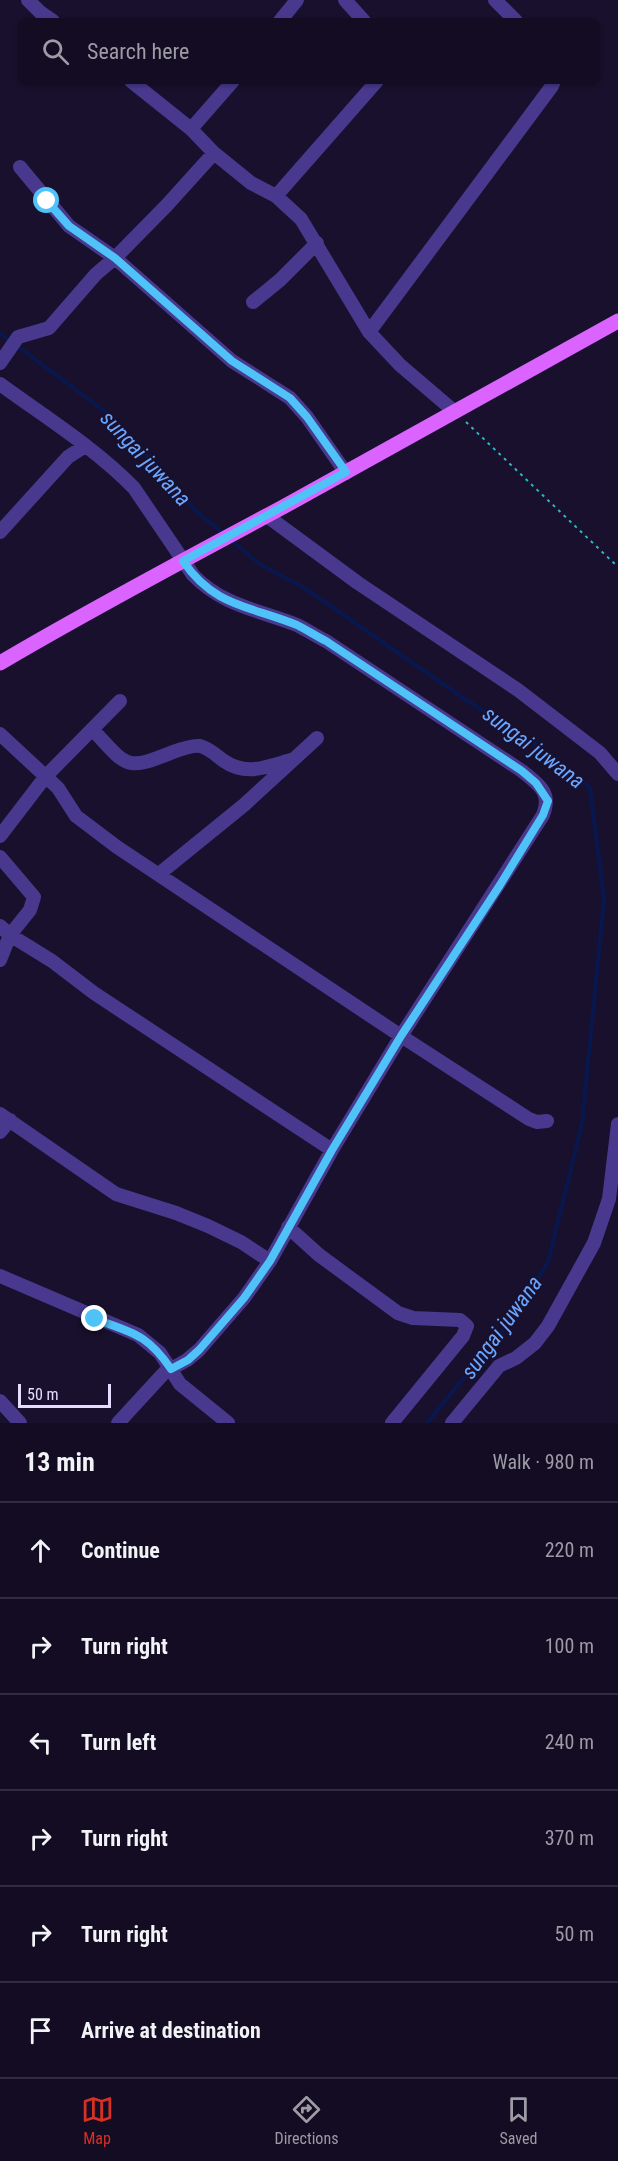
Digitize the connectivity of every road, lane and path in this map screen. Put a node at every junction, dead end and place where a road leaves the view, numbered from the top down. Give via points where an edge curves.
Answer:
1 (28, 0) edge
2 (297, 0) edge
3 (345, 0) edge
4 (495, 0) edge
5 (49, 18) edge
6 (282, 18) edge
7 (361, 18) edge
8 (513, 18) edge
9 (134, 84) edge
10 (230, 84) edge
11 (374, 84) edge
12 (553, 84) edge
13 (191, 129) junction
14 (214, 153) junction
15 (20, 167) dead end
16 (276, 196) junction
17 (317, 243) junction
18 (115, 258) junction
19 (253, 302) dead end
20 (618, 321) edge
21 (369, 332) junction
22 (0, 363) edge
23 (0, 384) edge
24 (455, 412) junction
25 (85, 446) junction
26 (346, 472) junction
27 (267, 516) junction
28 (0, 532) edge
29 (183, 561) junction
30 (618, 567) edge
31 (0, 663) edge
32 (120, 701) dead end
33 (92, 729) junction
34 (0, 734) edge
35 (317, 738) dead end
36 (294, 759) junction
37 (618, 774) edge
38 (46, 776) junction
39 (0, 836) edge
40 (0, 857) edge
41 (159, 874) junction
42 (5, 930) edge
43 (0, 960) edge
44 (401, 1036) junction
45 (5, 1117) edge
46 (547, 1121) dead end
47 (618, 1124) edge
48 (0, 1132) edge
49 (332, 1150) junction
50 (288, 1227) junction
51 (270, 1261) junction
52 (0, 1276) edge
53 (171, 1369) junction
54 (0, 1401) edge
55 (20, 1423) edge
56 (118, 1423) edge
57 (228, 1423) edge
58 (392, 1423) edge
59 (453, 1423) edge

1 - 5 street
2 - 6 street
3 - 7 street
4 - 8 street
9 - 13 street
10 - 13 street
11 - 16 street
12 - 21 street
13 - 14 street
14 - 16 street via 251,183
14 - 18 street
15 - 18 street via 69,226
16 - 17 street via 301,219
17 - 19 street
17 - 21 street
18 - 22 street via 49,328 18,338
18 - 26 street via 232,361 290,398
20 - 24 main road
21 - 24 street via 400,365
23 - 25 street
24 - 26 main road
24 - 30 path
25 - 28 street via 68,457
25 - 29 street via 134,488
26 - 27 main road
27 - 29 main road
27 - 37 street via 358,583 518,690 600,753
29 - 31 main road
29 - 44 street via 211,590 326,641 522,771 548,801 543,815
32 - 33 street
33 - 36 street via 119,757 134,765 199,746 243,771
33 - 38 street
34 - 38 street
35 - 36 street
36 - 41 street
38 - 39 street
38 - 41 street via 65,796 76,816
40 - 42 street via 34,897 30,910
41 - 44 street
42 - 43 street
42 - 49 street
44 - 46 street via 529,1119
44 - 49 street
45 - 48 street
45 - 51 street via 116,1194 231,1236
47 - 59 street via 609,1198 594,1243 535,1343 499,1366
49 - 50 street
50 - 51 street
50 - 58 street via 398,1313 413,1318 460,1320 467,1326
51 - 53 street via 199,1350
52 - 53 street via 138,1335 153,1346
53 - 56 street
53 - 57 street via 180,1384
54 - 55 street

